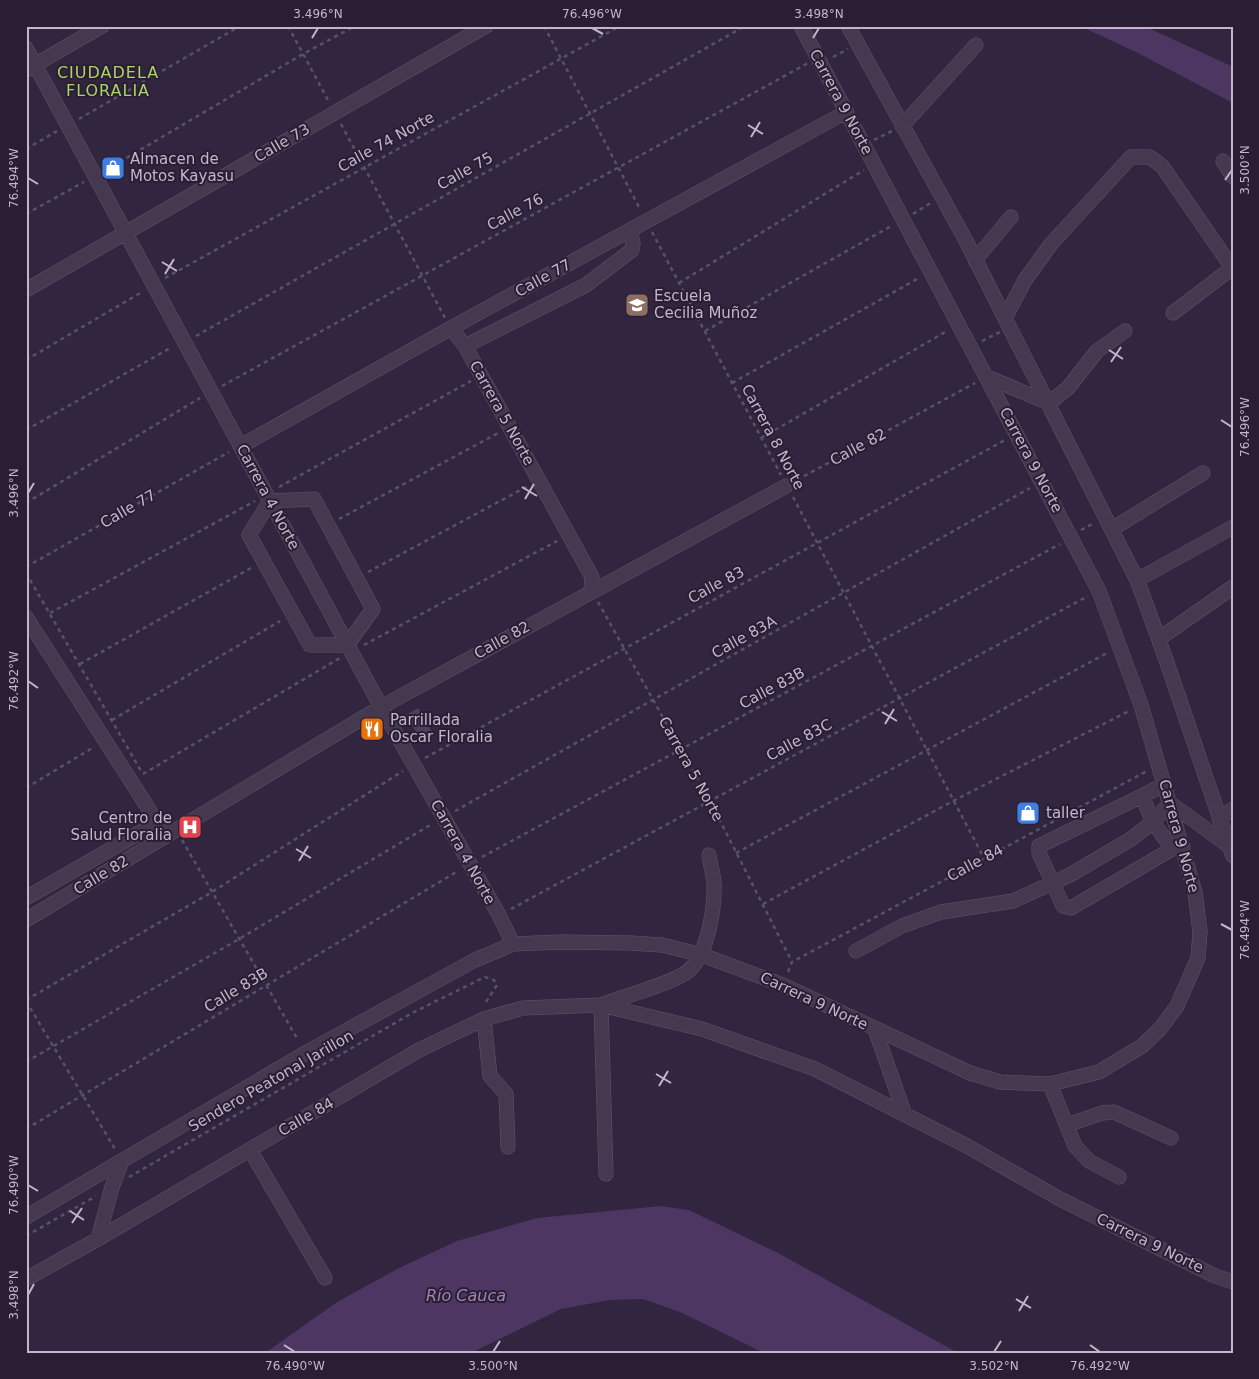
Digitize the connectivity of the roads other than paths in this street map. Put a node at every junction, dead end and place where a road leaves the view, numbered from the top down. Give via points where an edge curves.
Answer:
1 (102, 26) edge
2 (486, 26) edge
3 (801, 26) edge
4 (848, 26) edge
5 (976, 45) dead end
6 (26, 48) edge
7 (31, 67) edge
8 (846, 112) junction
9 (902, 126) junction
10 (1223, 161) dead end
11 (1233, 178) edge
12 (1011, 217) dead end
13 (630, 230) junction
14 (126, 232) junction
15 (975, 260) junction
16 (1232, 268) edge
17 (26, 290) edge
18 (1173, 313) dead end
19 (1007, 322) junction
20 (451, 328) junction
21 (1125, 331) dead end
22 (465, 346) junction
23 (987, 377) junction
24 (1049, 403) junction
25 (236, 449) junction
26 (1203, 473) dead end
27 (786, 486) road end
28 (263, 501) junction
29 (1109, 523) junction
30 (1233, 527) edge
31 (1137, 580) junction
32 (1233, 587) edge
33 (591, 591) junction
34 (26, 617) edge
35 (1160, 638) junction
36 (347, 645) junction
37 (381, 707) junction
38 (1165, 784) junction
39 (1142, 796) junction
40 (1170, 803) junction
41 (1233, 809) edge
42 (1219, 819) junction
43 (158, 822) junction
44 (1153, 822) junction
45 (166, 836) junction
46 (1178, 848) junction
47 (1231, 851) edge
48 (709, 855) dead end
49 (1052, 883) junction
50 (26, 898) edge
51 (26, 920) edge
52 (513, 944) junction
53 (856, 951) dead end
54 (702, 955) junction
55 (601, 1005) junction
56 (484, 1019) junction
57 (875, 1029) junction
58 (1050, 1084) junction
59 (906, 1115) junction
60 (1067, 1126) junction
61 (1171, 1138) dead end
62 (508, 1147) dead end
63 (250, 1150) junction
64 (122, 1161) junction
65 (606, 1174) dead end
66 (1119, 1177) dead end
67 (26, 1217) edge
68 (98, 1239) junction
69 (324, 1278) dead end
70 (26, 1279) edge
71 (1233, 1282) edge

1 - 7 street
2 - 14 street, Calle 73
3 - 8 street, Carrera 9 Norte
4 - 9 street
5 - 9 street
6 - 7 street, Carrera 4 Norte
7 - 14 street, Carrera 4 Norte
8 - 13 street, Calle 77
8 - 23 street, Carrera 9 Norte
9 - 15 street
10 - 11 street
12 - 15 street
13 - 20 street, Calle 77
13 - 22 street via 632,250 586,284
14 - 17 street, Calle 73
14 - 25 street, Carrera 4 Norte
15 - 19 street
16 - 18 street
16 - 19 street via 1162,166 1150,158 1131,157 1051,244 1025,280
19 - 24 street
20 - 22 street, Carrera 5 Norte
20 - 25 street, Calle 77
21 - 24 street via 1097,351 1068,388
22 - 33 street, Carrera 5 Norte via 592,577
23 - 24 street
23 - 38 street, Carrera 9 Norte via 1098,591 1141,705
24 - 29 street
25 - 28 street, Carrera 4 Norte
26 - 29 street
27 - 33 street, Calle 82
28 - 36 street, Carrera 4 Norte
28 - 36 street via 249,535 310,645
28 - 36 street via 314,499 373,609
29 - 31 street
30 - 31 street
31 - 35 street
32 - 35 street
33 - 37 street, Calle 82
34 - 43 street
35 - 42 street
36 - 37 street, Carrera 4 Norte
37 - 45 street, Calle 82
37 - 52 street, Carrera 4 Norte
38 - 39 street
38 - 40 street, Carrera 9 Norte
39 - 44 street
39 - 49 street via 1039,846
40 - 44 street
40 - 46 street, Carrera 9 Norte
40 - 47 street
41 - 42 street
42 - 47 street
43 - 45 street
43 - 50 street
44 - 46 street
44 - 49 street via 1131,839
45 - 51 street, Calle 82
46 - 49 street via 1070,908 1063,906
46 - 58 street, Carrera 9 Norte via 1195,892 1200,932 1198,958 1177,1006 1160,1029 1120,1061 1099,1072
48 - 54 street via 714,882 710,923
49 - 53 street via 1014,901 941,912 902,926
52 - 54 street, Carrera 9 Norte via 639,943
52 - 64 street via 475,960 317,1046
54 - 55 street via 688,971 676,978
54 - 57 street, Carrera 9 Norte via 783,985
55 - 56 street, Calle 84 via 523,1008
55 - 59 street, Carrera 9 Norte via 702,1029 815,1069
55 - 65 street
56 - 62 street via 490,1076 506,1094
56 - 63 street, Calle 84 via 419,1050
57 - 58 street, Carrera 9 Norte via 970,1073 1000,1082
57 - 59 street
58 - 60 street
59 - 71 street, Carrera 9 Norte via 1060,1199
60 - 61 street via 1114,1112
60 - 66 street via 1075,1146 1089,1161
63 - 68 street, Calle 84
63 - 69 street
64 - 67 street
64 - 68 street
68 - 70 street, Calle 84

